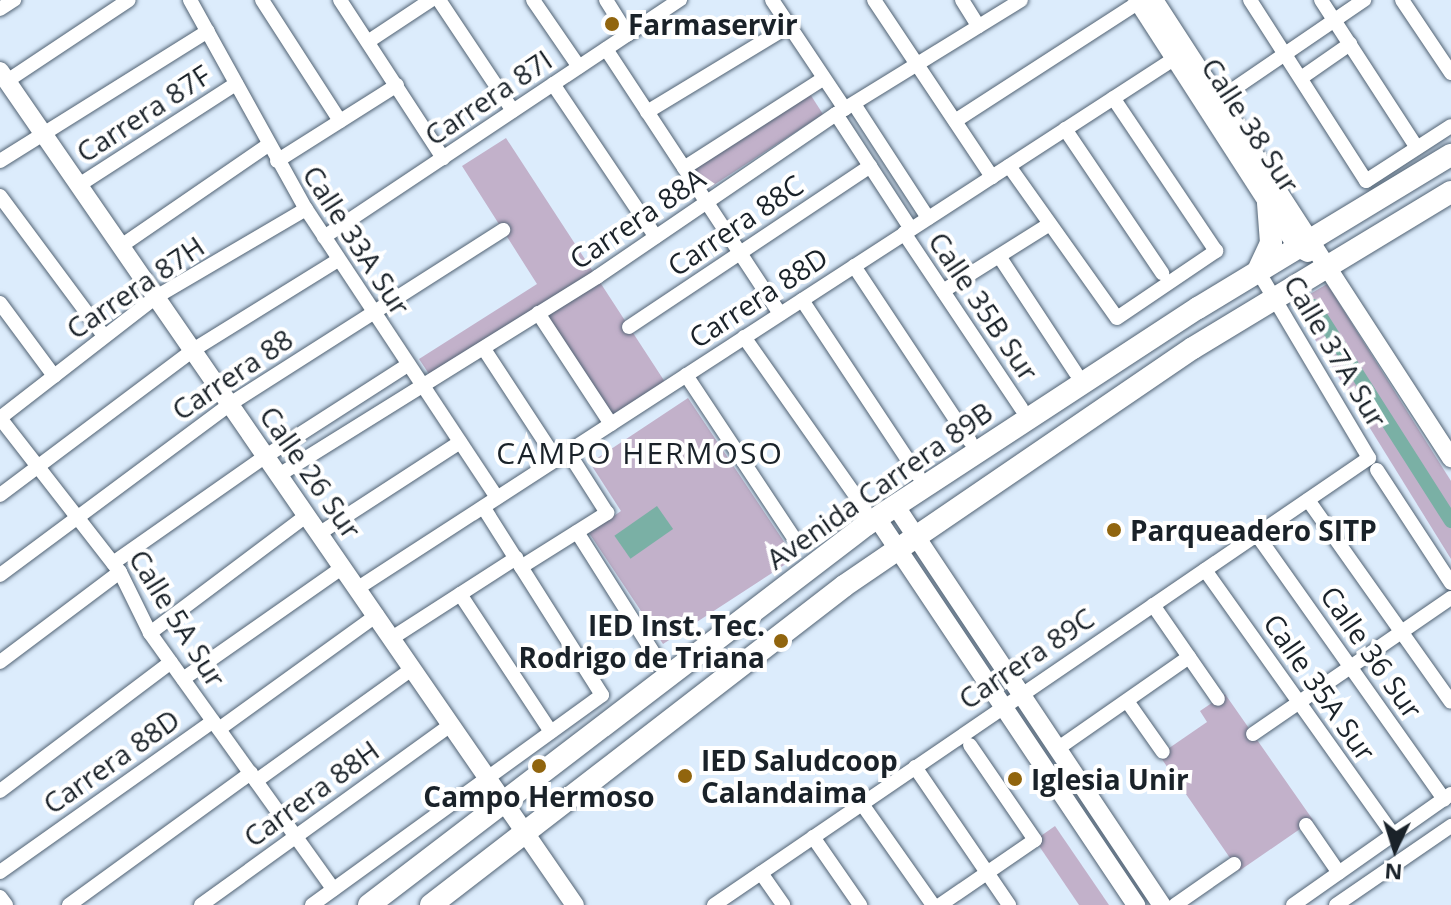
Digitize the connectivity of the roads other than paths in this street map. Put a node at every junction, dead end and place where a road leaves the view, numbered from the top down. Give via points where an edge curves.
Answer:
1 (14, 0) edge
2 (129, 0) edge
3 (190, 0) edge
4 (262, 0) edge
5 (340, 0) edge
6 (431, 0) edge
7 (439, 0) edge
8 (533, 0) edge
9 (606, 0) edge
10 (680, 0) edge
11 (772, 0) edge
12 (874, 0) edge
13 (962, 0) edge
14 (1021, 0) edge
15 (1250, 0) edge
16 (1321, 0) edge
17 (1364, 0) edge
18 (1143, 1) edge
19 (1406, 2) edge
20 (0, 9) edge
21 (1334, 20) junction
22 (789, 26) junction
23 (978, 26) junction
24 (208, 31) junction
25 (628, 35) junction
26 (369, 41) junction
27 (1350, 44) junction
28 (606, 49) junction
29 (1181, 54) junction
30 (1285, 54) junction
31 (1446, 54) edge
32 (917, 65) junction
33 (579, 67) junction
34 (1451, 73) edge
35 (3, 76) edge
36 (824, 78) junction
37 (1301, 78) junction
38 (236, 84) junction
39 (553, 84) junction
40 (397, 85) junction
41 (1113, 98) junction
42 (1219, 99) junction
43 (845, 109) junction
44 (513, 111) junction
45 (647, 112) junction
46 (340, 121) junction
47 (955, 121) junction
48 (1451, 126) edge
49 (1065, 129) junction
50 (42, 131) junction
51 (268, 145) junction
52 (1417, 148) junction
53 (1451, 155) edge
54 (443, 158) junction
55 (0, 161) edge
56 (277, 161) junction
57 (870, 166) junction
58 (1009, 166) junction
59 (684, 168) junction
60 (992, 177) junction
61 (79, 185) junction
62 (1451, 192) edge
63 (0, 196) edge
64 (706, 202) junction
65 (1268, 203) junction
66 (306, 209) junction
67 (928, 218) junction
68 (1050, 224) junction
69 (503, 230) dead end
70 (908, 231) junction
71 (324, 237) junction
72 (656, 237) junction
73 (1305, 244) junction
74 (121, 246) junction
75 (740, 253) junction
76 (999, 256) junction
77 (338, 260) junction
78 (854, 266) junction
79 (1331, 267) junction
80 (1258, 271) junction
81 (1162, 273) dead end
82 (943, 291) junction
83 (156, 297) junction
84 (1275, 299) junction
85 (802, 300) junction
86 (0, 303) edge
87 (372, 313) junction
88 (538, 313) junction
89 (780, 314) junction
90 (629, 327) dead end
91 (104, 336) junction
92 (744, 337) junction
93 (484, 349) junction
94 (193, 350) junction
95 (408, 365) junction
96 (1076, 373) dead end
97 (686, 375) junction
98 (54, 376) junction
99 (423, 386) junction
100 (230, 404) junction
101 (1021, 408) dead end
102 (0, 418) edge
103 (611, 424) junction
104 (1444, 431) edge
105 (970, 441) dead end
106 (460, 442) junction
107 (266, 456) junction
108 (562, 456) junction
109 (1451, 458) edge
110 (1373, 464) junction
111 (38, 466) junction
112 (279, 475) junction
113 (918, 475) dead end
114 (0, 495) edge
115 (497, 498) junction
116 (1308, 500) junction
117 (483, 507) junction
118 (879, 511) junction
119 (307, 515) junction
120 (77, 516) junction
121 (577, 532) junction
122 (320, 533) junction
123 (1257, 535) junction
124 (796, 541) dead end
125 (907, 543) junction
126 (518, 562) junction
127 (343, 567) junction
128 (116, 568) junction
129 (1205, 570) junction
130 (0, 575) edge
131 (1451, 583) edge
132 (358, 588) junction
133 (460, 594) junction
134 (1451, 598) edge
135 (1153, 605) junction
136 (377, 615) junction
137 (1402, 632) junction
138 (150, 633) junction
139 (392, 638) junction
140 (1189, 657) junction
141 (0, 662) edge
142 (171, 662) junction
143 (661, 665) dead end
144 (1351, 667) junction
145 (413, 668) junction
146 (183, 679) junction
147 (1022, 695) junction
148 (1218, 699) dead end
149 (1127, 701) junction
150 (1451, 702) edge
151 (1299, 703) junction
152 (1004, 707) junction
153 (452, 724) junction
154 (216, 725) junction
155 (551, 732) junction
156 (1253, 734) dead end
157 (970, 745) dead end
158 (1057, 749) junction
159 (1163, 752) dead end
160 (915, 767) junction
161 (253, 777) junction
162 (489, 778) junction
163 (0, 791) edge
164 (1447, 796) edge
165 (507, 804) junction
166 (862, 804) junction
167 (1306, 825) dead end
168 (1451, 826) edge
169 (525, 832) junction
170 (1393, 835) junction
171 (296, 837) junction
172 (813, 837) junction
173 (1234, 864) dead end
174 (0, 872) edge
175 (761, 873) junction
176 (987, 873) junction
177 (1339, 873) junction
178 (333, 889) junction
179 (0, 897) edge
180 (6, 905) edge
181 (69, 905) edge
182 (201, 905) edge
183 (312, 905) edge
184 (369, 905) edge
185 (431, 905) edge
186 (575, 905) edge
187 (714, 905) edge
188 (783, 905) edge
189 (860, 905) edge
190 (933, 905) edge
191 (940, 905) edge
192 (1009, 905) edge
193 (1136, 905) edge
194 (1162, 905) edge
195 (1175, 905) edge
196 (1293, 905) edge
197 (1336, 905) edge

1 - 20 street
2 - 35 street
3 - 24 street, Calle 33A Sur
4 - 46 street
5 - 26 street
6 - 26 street
7 - 44 street
8 - 33 street
9 - 25 street
10 - 25 street, Carrera 87I
11 - 22 street, Calle 35B Sur
12 - 32 street
13 - 23 street
14 - 23 street, Carrera 88A
15 - 30 street
16 - 21 street
17 - 21 street
18 - 29 street, Calle 38 Sur
18 - 47 street
19 - 31 street
21 - 27 street
21 - 30 street
22 - 36 street, Calle 35B Sur
22 - 45 street
23 - 32 street, Carrera 88A
24 - 38 street, Calle 33A Sur
24 - 50 street
25 - 28 street, Carrera 87I
26 - 40 street
27 - 37 street
27 - 52 street
28 - 33 street, Carrera 87I
28 - 45 street
29 - 41 street, Carrera 88D
29 - 42 street, Calle 38 Sur
29 - 65 street, Calle 38 Sur
30 - 37 street
30 - 42 street
31 - 34 street
32 - 43 street, Carrera 88A
32 - 47 street
33 - 39 street, Carrera 87I
35 - 50 street, Calle 26 Sur
36 - 43 street, Calle 35B Sur
36 - 59 street
37 - 52 street via 1366,181
38 - 51 street, Calle 33A Sur
38 - 61 street, Carrera 87F
39 - 44 street, Carrera 87I
39 - 72 street
40 - 46 street
40 - 54 street
41 - 49 street, Carrera 88D
41 - 68 street via 1216,251 1117,318
42 - 73 street, Calle 38 Sur
43 - 57 street, Calle 35B Sur
43 - 64 street, Carrera 88A
43 - 67 street, Calle 35B Sur
44 - 54 street, Carrera 87I
45 - 59 street
46 - 56 street
47 - 60 street
48 - 52 street
49 - 58 street, Carrera 88D
49 - 81 street
50 - 55 street
50 - 61 street, Calle 26 Sur
51 - 56 street, Calle 33A Sur
51 - 74 street
53 - 73 main road, Avenida Carrera 89B
54 - 71 street, Carrera 87I
56 - 66 street, Calle 33A Sur
57 - 70 street, Calle 35B Sur
57 - 75 street, Carrera 88C
58 - 60 street, Carrera 88D
58 - 68 street
59 - 64 street
60 - 67 street, Carrera 88D
61 - 74 street, Calle 26 Sur
62 - 79 main road
63 - 91 street
64 - 72 street, Carrera 88A
64 - 75 street
65 - 73 street, Calle 38 Sur
65 - 80 main road via 1271,243
66 - 71 street, Calle 33A Sur
66 - 83 street, Carrera 87H
67 - 70 street, Carrera 88D
68 - 76 street
69 - 87 street, Carrera 88
70 - 78 street, Carrera 88D
70 - 82 street, Calle 35B Sur
71 - 77 street, Calle 33A Sur
72 - 88 street, Carrera 88A
73 - 79 street, Calle 38 Sur
73 - 80 main road, Avenida Carrera 89B
74 - 83 street, Calle 26 Sur
75 - 89 street
75 - 90 street, Carrera 88C
76 - 82 street
76 - 96 street
77 - 87 street, Calle 33A Sur
77 - 94 street
78 - 85 street, Carrera 88D
78 - 105 street
79 - 84 main road
79 - 104 street, Calle 38 Sur
80 - 84 street, Calle 37A Sur
80 - 118 main road, Avenida Carrera 89B
82 - 101 street, Calle 35B Sur
83 - 91 street, Carrera 87H
83 - 94 street, Calle 26 Sur
84 - 110 street, Calle 37A Sur
84 - 125 main road via 1181,356
85 - 89 street, Carrera 88D
85 - 113 street
86 - 98 street
87 - 95 street, Calle 33A Sur
87 - 100 street, Carrera 88
88 - 93 street, Carrera 88A
88 - 103 street
89 - 92 street, Carrera 88D
91 - 98 street, Carrera 87H
92 - 97 street, Carrera 88D
92 - 118 street
93 - 99 street, Carrera 88A
93 - 108 street
94 - 100 street, Calle 26 Sur
94 - 111 street
95 - 99 street, Calle 33A Sur
95 - 107 street
97 - 103 street, Carrera 88D
97 - 124 street
98 - 102 street, Carrera 87H
99 - 106 street, Calle 33A Sur
99 - 112 street, Carrera 88A
100 - 107 street, Calle 26 Sur
100 - 120 street, Carrera 88
102 - 111 street, Calle 5A Sur
103 - 108 street, Carrera 88D
104 - 109 street, Calle 38 Sur
106 - 115 street, Calle 33A Sur
106 - 122 street
107 - 112 street, Calle 26 Sur
107 - 128 street
108 - 115 street, Carrera 88D
108 - 121 street via 607,513
110 - 116 street, Carrera 89C
110 - 131 street, Calle 37A Sur
111 - 114 street
111 - 120 street, Calle 5A Sur
112 - 119 street, Calle 26 Sur
115 - 117 street, Carrera 88D
116 - 123 street, Carrera 89C
116 - 137 street
117 - 126 street
117 - 132 street, Carrera 88D
118 - 125 street
118 - 165 main road, Avenida Carrera 89B
119 - 122 street, Calle 26 Sur
119 - 138 street
120 - 128 street, Calle 5A Sur
120 - 130 street, Carrera 88
121 - 126 street
121 - 143 street
122 - 127 street, Calle 26 Sur
123 - 129 street, Carrera 89C
123 - 144 street, Calle 36 Sur
125 - 147 street
125 - 152 street
125 - 169 main road via 735,667
126 - 133 street
126 - 155 street via 602,695
127 - 132 street, Calle 26 Sur
127 - 146 street
128 - 138 street, Calle 5A Sur
128 - 141 street
129 - 135 street, Carrera 89C
129 - 151 street, Calle 35A Sur
132 - 136 street, Calle 26 Sur
133 - 139 street
133 - 155 street
134 - 137 street
135 - 140 street
135 - 147 street, Carrera 89C
136 - 139 street, Calle 26 Sur
136 - 154 street, Carrera 88D
137 - 144 street
137 - 150 street
138 - 142 street, Calle 5A Sur
139 - 145 street, Calle 26 Sur
140 - 148 street
140 - 149 street
142 - 146 street, Calle 5A Sur
142 - 163 street
144 - 151 street
144 - 164 street, Calle 36 Sur
145 - 153 street, Calle 26 Sur
145 - 161 street
146 - 154 street, Calle 5A Sur
147 - 152 street, Carrera 89C
147 - 158 street
149 - 158 street
149 - 159 street
151 - 156 street
151 - 170 street, Calle 35A Sur
152 - 160 street, Carrera 89C
152 - 193 street
153 - 162 street, Calle 26 Sur
153 - 171 street, Carrera 88H
154 - 161 street, Calle 5A Sur
154 - 174 street, Carrera 88D
155 - 162 street
157 - 176 street via 1035,840
158 - 194 street
160 - 166 street, Carrera 89C
160 - 176 street
161 - 171 street, Calle 5A Sur
161 - 181 street
162 - 165 street, Calle 26 Sur
162 - 178 street
164 - 170 street
165 - 169 street, Calle 26 Sur
165 - 184 main road, Avenida Carrera 89B
166 - 172 street, Carrera 89C
166 - 190 street
167 - 177 street
168 - 197 street
169 - 185 main road
169 - 186 street, Calle 26 Sur
170 - 177 street
171 - 178 street, Calle 5A Sur
171 - 182 street, Carrera 88H
172 - 175 street, Carrera 89C
172 - 189 street
173 - 195 street
175 - 187 street, Carrera 89C
175 - 188 street
176 - 191 street
176 - 192 street
177 - 196 street
178 - 183 street
179 - 180 street

